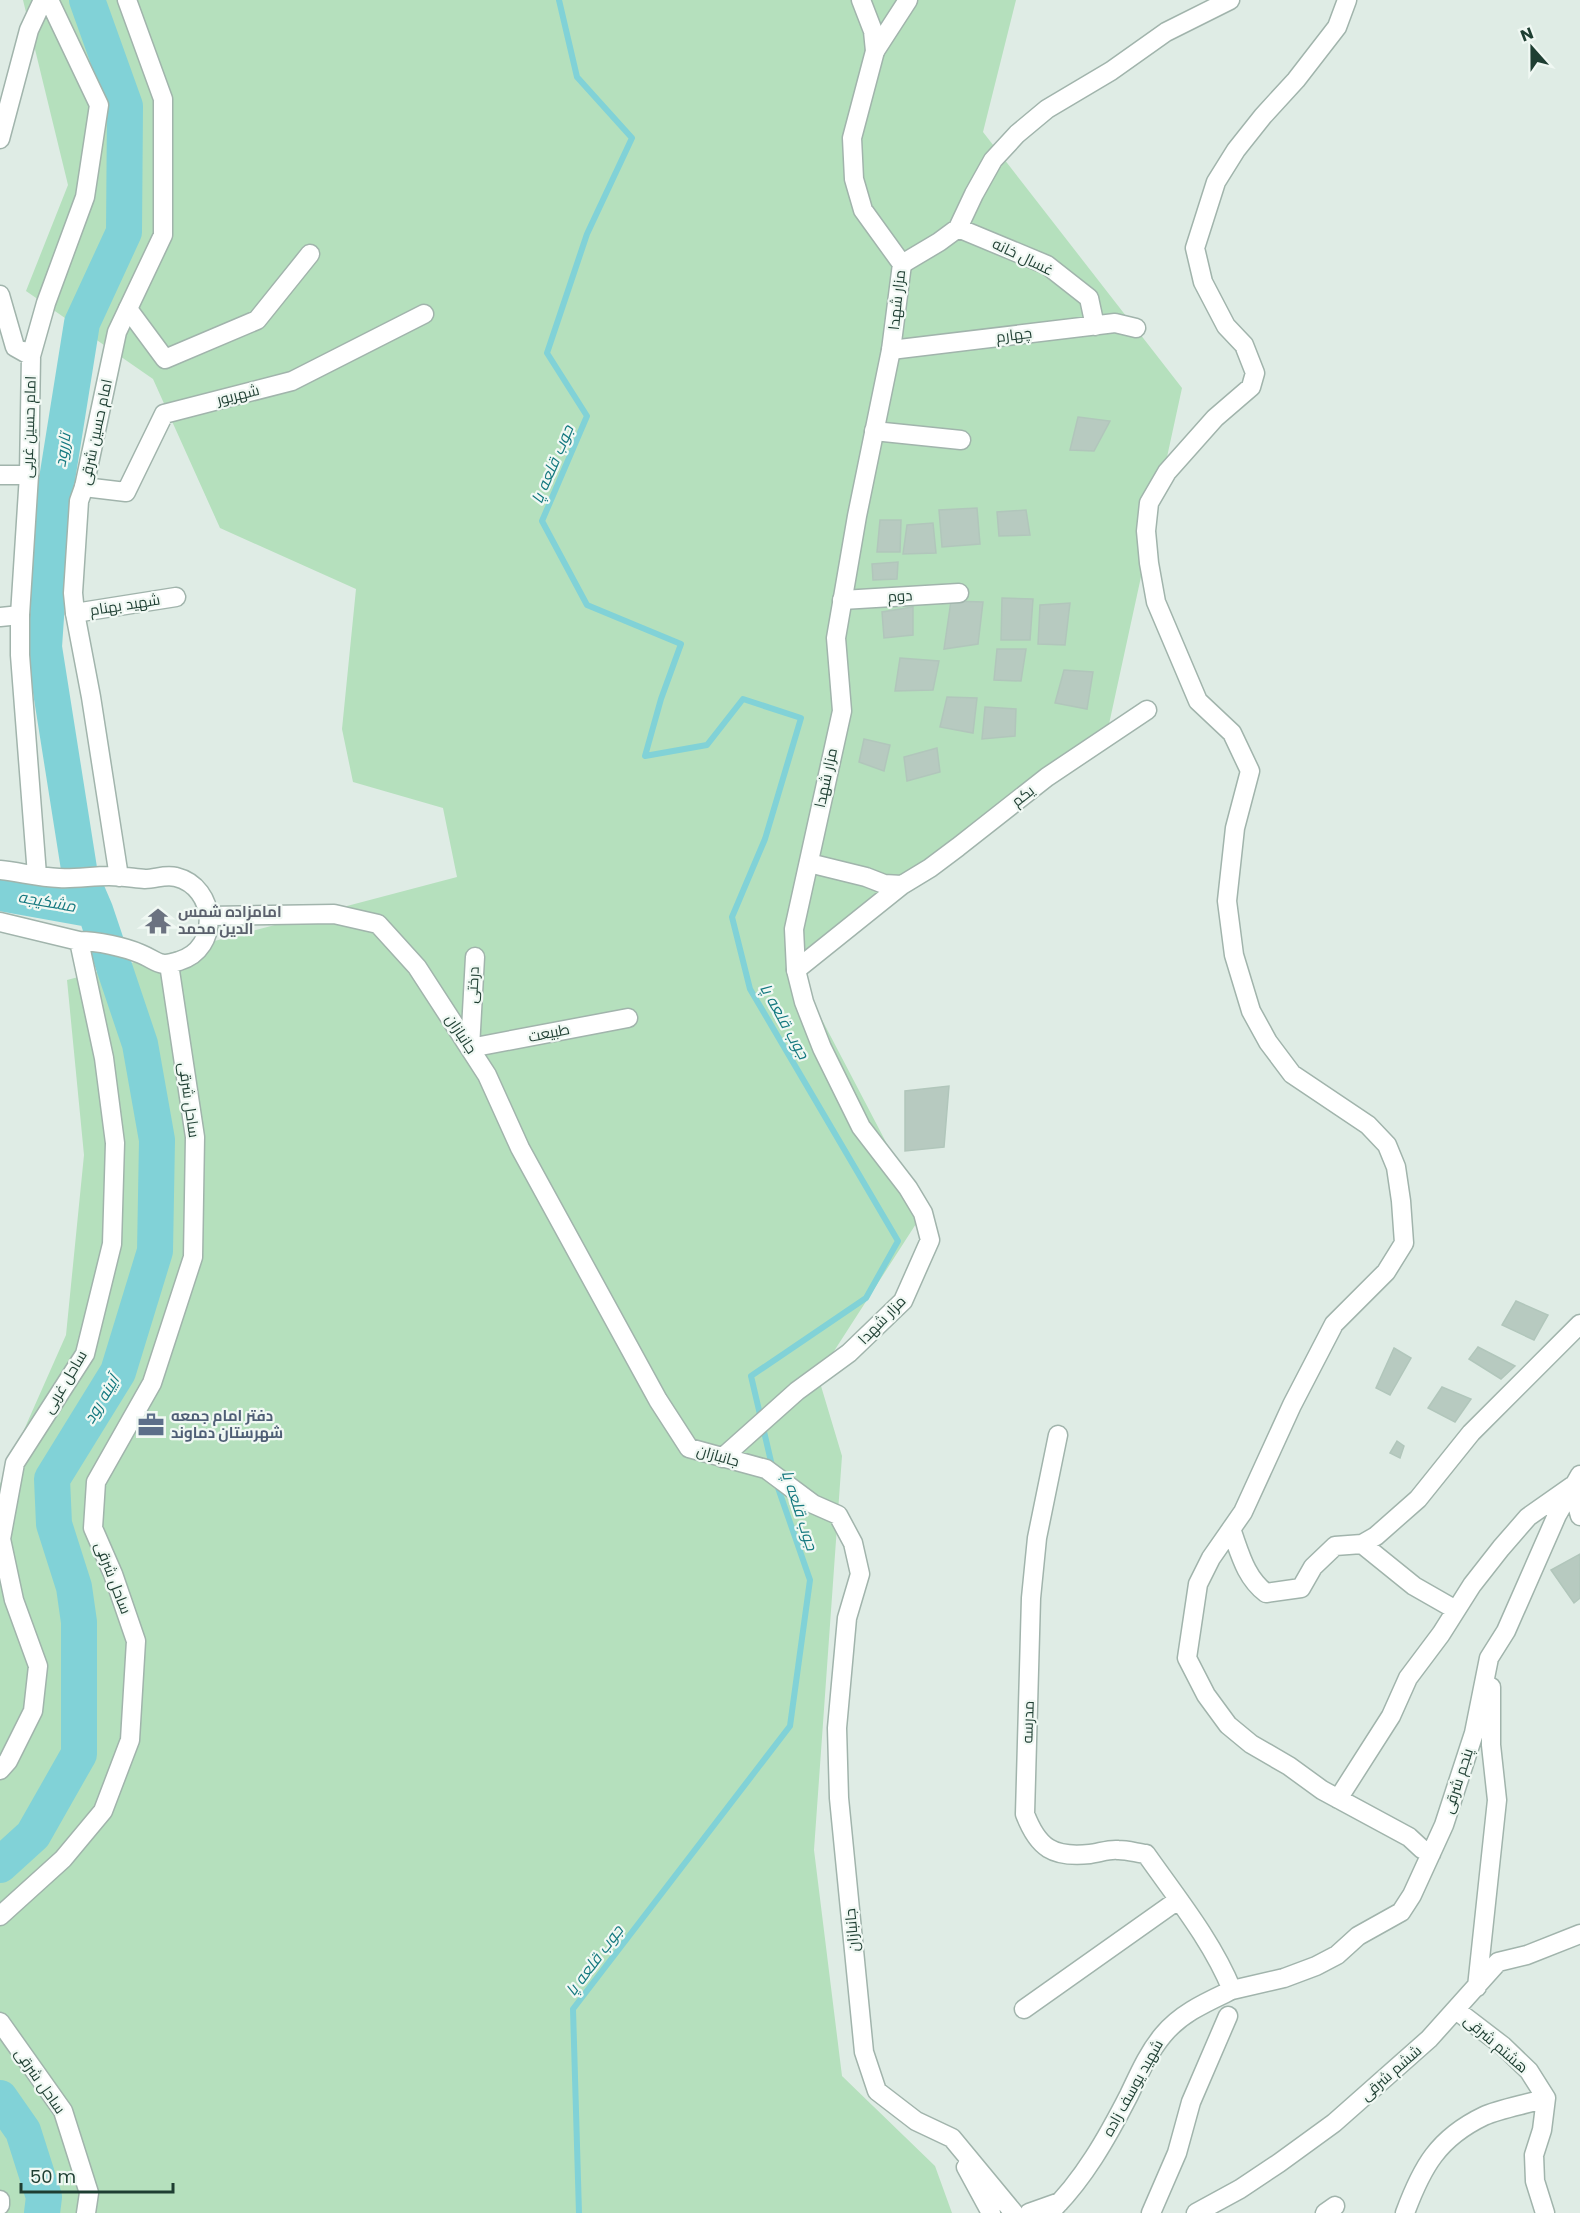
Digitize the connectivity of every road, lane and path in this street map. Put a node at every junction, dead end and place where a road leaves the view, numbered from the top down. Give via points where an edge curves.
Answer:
1 (43, 0) edge
2 (49, 0) edge
3 (127, 0) edge
4 (861, 0) edge
5 (908, 0) edge
6 (1230, 0) edge
7 (1347, 0) edge
8 (875, 51) junction
9 (0, 139) edge
10 (958, 228) junction
11 (309, 254) dead end
12 (902, 264) junction
13 (0, 295) edge
14 (128, 309) junction
15 (424, 314) dead end
16 (1095, 326) junction
17 (1136, 328) dead end
18 (891, 350) junction
19 (32, 356) junction
20 (874, 431) junction
21 (961, 440) dead end
22 (0, 475) edge
23 (29, 475) junction
24 (84, 487) junction
25 (958, 592) dead end
26 (176, 597) dead end
27 (842, 600) junction
28 (75, 613) junction
29 (20, 615) junction
30 (0, 617) edge
31 (1147, 710) dead end
32 (809, 863) junction
33 (0, 870) edge
34 (38, 875) junction
35 (113, 876) junction
36 (902, 885) junction
37 (210, 916) junction
38 (0, 922) edge
39 (86, 941) junction
40 (475, 957) dead end
41 (169, 964) junction
42 (796, 970) junction
43 (628, 1018) dead end
44 (470, 1048) junction
45 (1580, 1324) edge
46 (1058, 1435) dead end
47 (722, 1458) junction
48 (1576, 1481) edge
49 (1580, 1516) edge
50 (1231, 1529) junction
51 (1362, 1544) junction
52 (1456, 1610) junction
53 (1489, 1658) junction
54 (0, 1770) edge
55 (1338, 1798) junction
56 (1431, 1854) junction
57 (1178, 1900) junction
58 (0, 1916) edge
59 (1580, 1934) edge
60 (1477, 1987) junction
61 (1232, 1990) junction
62 (1024, 2009) dead end
63 (1456, 2010) junction
64 (1228, 2016) dead end
65 (0, 2022) edge
66 (1546, 2098) junction
67 (952, 2138) junction
68 (0, 2199) edge
69 (0, 2205) edge
70 (1055, 2207) edge
71 (86, 2213) edge
72 (991, 2213) edge
73 (1014, 2213) edge
74 (1029, 2213) edge
75 (1151, 2213) edge
76 (1196, 2213) edge
77 (1406, 2213) edge
78 (1545, 2213) edge

1 - 9 street via 29,30
2 - 19 street, امام حسین غربی via 99,105 86,197 46,303
3 - 14 street, امام حسین شرقی via 163,99 163,235
4 - 8 street, مزار شهدا via 873,31
5 - 8 street
6 - 10 street via 1166,32 1024,127 993,160
7 - 50 street via 1337,27 1236,150 1216,182 1195,248 1203,282 1226,326 1244,345 1255,373 1251,387 1215,418 1167,472 1149,503 1146,531 1156,602 1198,701 1232,733 1250,771 1235,828 1227,901 1234,955 1251,1011 1292,1074 1368,1125 1387,1145 1396,1167 1401,1202 1404,1243 1386,1272 1334,1324 1248,1503
8 - 12 street, مزار شهدا via 852,138 854,179 863,210
10 - 12 street
10 - 16 street, غسال خانه via 1047,266 1089,298
11 - 14 street via 257,320 165,359
12 - 18 street, مزار شهدا
13 - 19 street via 15,347
14 - 24 street, امام حسین شرقی via 117,332
15 - 24 street, شهریور via 292,381 164,414 126,492
16 - 17 street, چهارم via 1115,323
16 - 18 street, چهارم
18 - 20 street, مزار شهدا
19 - 23 street, امام حسین غربی
20 - 21 street
20 - 27 street, مزار شهدا
22 - 23 street
23 - 29 street, امام حسین غربی
24 - 28 street, امام حسین شرقی via 73,593
25 - 27 street, دوم
26 - 28 street, شهید بهنام
27 - 32 street, مزار شهدا via 836,638 842,711
28 - 35 street, امام حسین شرقی via 91,697
29 - 30 street
29 - 34 street, امام حسین غربی
31 - 36 street, یکم via 1047,777
32 - 36 street via 884,884
32 - 42 street, مزار شهدا via 794,929
33 - 34 street
34 - 35 street
35 - 37 street via 176,877 189,882 199,891
36 - 42 street, یکم
37 - 41 street via 203,943 194,954
37 - 44 street, جانبازان via 334,914 378,924 417,967
38 - 39 street
39 - 41 street
39 - 54 street, ساحل غربی via 115,1143 112,1244 85,1354 15,1463 1,1539 14,1600 38,1666 33,1711
40 - 44 street, درختی
41 - 58 street, ساحل شرقی via 195,1137 193,1257 152,1383 96,1482 93,1528 136,1641 130,1740 103,1811 63,1859
42 - 47 street, مزار شهدا via 804,1002 843,1091 861,1127 908,1188 922,1213 930,1240 903,1301 849,1353 797,1391
43 - 44 street, طبیعت
44 - 47 street, جانبازان via 487,1074 520,1148 676,1429 689,1448
45 - 51 street via 1471,1433 1418,1499 1377,1536
46 - 57 street, مدرسه via 1037,1538 1031,1598 1025,1814 1033,1835 1048,1849 1065,1854 1116,1850 1146,1854
47 - 67 street, جانبازان via 766,1469 813,1504 838,1515 853,1543 860,1574 847,1618 837,1728 864,2052 877,2091 916,2121
48 - 49 street
48 - 52 street via 1528,1517
48 - 53 street, پنجم شرقی via 1506,1631
50 - 51 street via 1249,1576 1266,1593 1301,1588 1313,1567 1335,1546
50 - 55 street via 1198,1584 1187,1658 1206,1695 1228,1725 1251,1744
51 - 52 street via 1414,1586
52 - 55 street via 1408,1678 1391,1716
53 - 56 street, پنجم شرقی via 1474,1733
53 - 60 street via 1497,1800
55 - 56 street via 1409,1837
56 - 61 street, پنجم شرقی via 1401,1912 1316,1966
57 - 61 street via 1210,1947
57 - 62 street
59 - 60 street, ششم شرقی via 1498,1962
60 - 63 street, ششم شرقی
61 - 70 street, شهید یوسف زاده via 1191,2010 1164,2033 1089,2164
63 - 66 street, هشتم شرقی via 1529,2071
63 - 76 street, ششم شرقی via 1334,2123 1269,2170
64 - 75 street via 1191,2102 1177,2153
65 - 71 street, ساحل شرقی via 63,2111 89,2193
66 - 77 street via 1485,2115 1451,2136 1431,2157
66 - 78 street via 1534,2155
67 - 72 street
67 - 73 street, جانبازان
68 - 69 street
70 - 74 street

